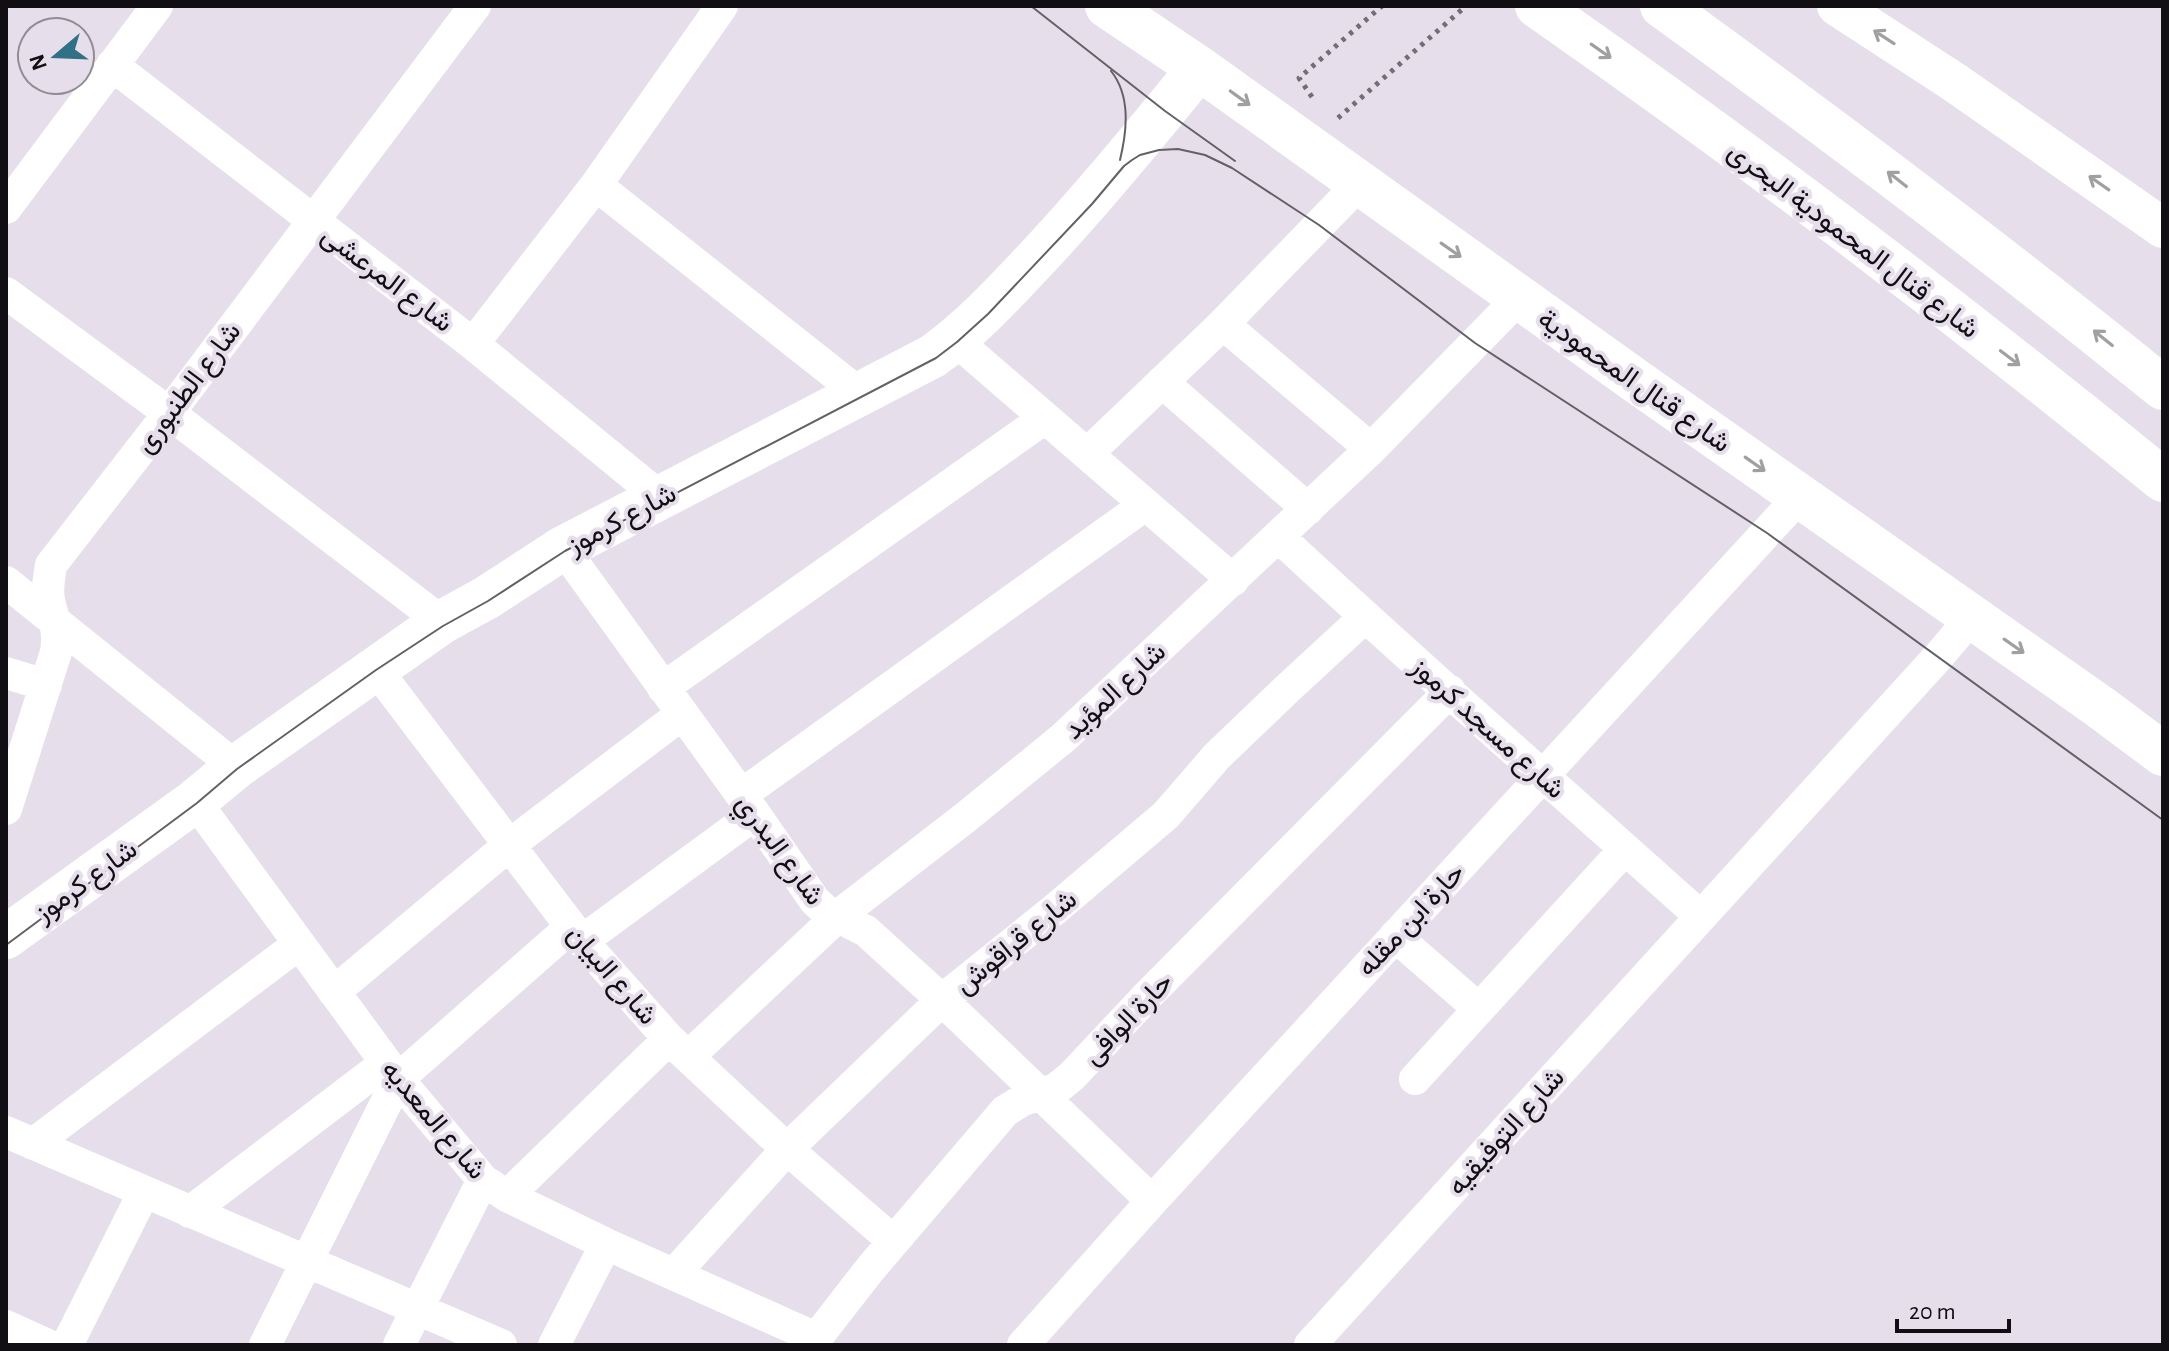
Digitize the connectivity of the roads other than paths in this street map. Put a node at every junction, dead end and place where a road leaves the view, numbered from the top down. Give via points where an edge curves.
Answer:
1 (157, 6) edge
2 (475, 6) edge
3 (722, 6) edge
4 (1107, 6) edge
5 (1537, 6) edge
6 (1662, 6) edge
7 (1837, 6) edge
8 (112, 65) junction
9 (1199, 68) junction
10 (1359, 184) junction
11 (596, 185) junction
12 (6, 208) edge
13 (313, 221) junction
14 (2163, 228) edge
15 (6, 293) edge
16 (1519, 298) junction
17 (1223, 324) junction
18 (955, 340) junction
19 (473, 344) junction
20 (1162, 382) junction
21 (2163, 388) edge
22 (859, 393) junction
23 (169, 413) junction
24 (1045, 418) junction
25 (1371, 449) junction
26 (1087, 454) junction
27 (2163, 480) edge
28 (1800, 496) junction
29 (660, 497) junction
30 (1145, 505) junction
31 (1308, 509) junction
32 (1279, 537) junction
33 (563, 548) junction
34 (1233, 580) junction
35 (6, 582) edge
36 (1365, 617) junction
37 (1972, 617) junction
38 (55, 620) junction
39 (442, 622) junction
40 (375, 668) junction
41 (6, 673) edge
42 (46, 685) junction
43 (663, 688) junction
44 (1450, 691) junction
45 (2100, 707) junction
46 (682, 714) junction
47 (2163, 718) edge
48 (2163, 754) edge
49 (236, 767) junction
50 (1543, 775) junction
51 (195, 801) junction
52 (748, 805) junction
53 (6, 809) edge
54 (508, 846) junction
55 (1625, 849) junction
56 (838, 916) junction
57 (1700, 916) junction
58 (576, 934) junction
59 (1395, 936) junction
60 (6, 937) edge
61 (299, 944) junction
62 (334, 992) junction
63 (942, 1000) junction
64 (1479, 1009) junction
65 (679, 1048) junction
66 (392, 1071) junction
67 (1415, 1079) dead end
68 (1041, 1095) junction
69 (19, 1138) edge
70 (787, 1149) junction
71 (495, 1188) junction
72 (144, 1192) junction
73 (1152, 1201) junction
74 (190, 1212) junction
75 (893, 1241) junction
76 (606, 1244) junction
77 (306, 1262) junction
78 (674, 1274) junction
79 (417, 1309) junction
80 (6, 1326) edge
81 (814, 1342) edge
82 (48, 1345) edge
83 (67, 1345) edge
84 (265, 1345) edge
85 (399, 1345) edge
86 (501, 1345) edge
87 (554, 1345) edge
88 (1023, 1345) edge
89 (1310, 1345) edge

1 - 8 street
2 - 13 street, شارع الطنبورى
3 - 11 street
4 - 9 main road, شارع قنال المحمودية
5 -> 27 main road, شارع قنال المحمودية البحرى via 1752,161
21 -> 6 main road via 1847,140
14 -> 7 street
8 - 12 street
8 - 13 street, شارع المرعشى
9 -> 10 main road, شارع قنال المحمودية
9 - 18 main road, شارع كرموز via 1087,205
10 -> 16 main road, شارع قنال المحمودية
10 - 17 street
11 - 19 street
11 - 22 street
13 - 19 street, شارع المرعشى
13 - 23 street, شارع الطنبورى
15 - 23 street
16 - 25 street, شارع المؤيد
16 -> 28 main road, شارع قنال المحمودية
17 - 20 street
17 - 25 street
18 - 22 main road, شارع كرموز
18 - 24 street
19 - 29 street, شارع المرعشى
20 - 26 street
20 - 31 street
22 - 29 main road, شارع كرموز
23 - 38 street, شارع الطنبورى via 51,565 49,604
23 - 39 street
24 - 26 street
24 - 43 street
25 - 31 street, شارع المؤيد
26 - 30 street
28 - 37 main road, شارع قنال المحمودية
28 - 50 street, حارة ابن مقله
29 - 33 main road, شارع كرموز
30 - 34 street
30 - 52 street
31 - 32 street, شارع المؤيد
32 - 34 street, شارع المؤيد
32 - 36 street, شارع مسجد كرموز
33 - 39 main road, شارع كرموز
33 - 43 street, شارع البدري
34 - 56 street, شارع المؤيد via 1063,738
35 - 38 street
36 - 44 street, شارع مسجد كرموز
36 - 63 street, شارع قراقوش via 1217,756 1166,815
37 -> 45 main road, شارع قنال المحمودية
37 - 57 street, شارع التوفيقيه
38 - 42 street, شارع الطنبورى via 57,644
38 - 49 street
39 - 40 main road, شارع كرموز
40 - 49 main road, شارع كرموز
40 - 54 street, شارع البيان
41 - 42 street
42 - 53 street, شارع الطنبورى
43 - 46 street, شارع البدري
44 - 50 street, شارع مسجد كرموز
44 - 68 street, حارة الوافى via 1072,1076
45 - 47 main road
45 - 48 main road, شارع قنال المحمودية
46 - 52 street, شارع البدري
46 - 54 street
49 - 51 main road, شارع كرموز
50 - 55 street, شارع مسجد كرموز
50 - 59 street, حارة ابن مقله
51 - 60 main road, شارع كرموز
51 - 61 street, شارع المعديه
52 - 56 street, شارع البدري via 815,901
52 - 58 street
54 - 58 street, شارع البيان
54 - 62 street
55 - 57 street, شارع مسجد كرموز
55 - 64 street
56 - 63 street, شارع البدري via 866,931
56 - 65 street, شارع المؤيد
57 - 89 street, شارع التوفيقيه
58 - 65 street, شارع البيان
58 - 66 street
59 - 64 street
59 - 73 street, حارة ابن مقله
61 - 62 street, شارع المعديه
61 - 69 street
62 - 66 street, شارع المعديه
63 - 68 street, شارع البدري
63 - 70 street, شارع قراقوش
64 - 67 street
65 - 70 street, شارع البيان
65 - 71 street, شارع المؤيد
66 - 71 street, شارع المعديه
66 - 74 street
66 - 77 street
68 - 73 street, شارع البدري
68 - 75 street, حارة الوافى via 1005,1111
69 - 72 street
70 - 75 street, شارع البيان
70 - 78 street, شارع قراقوش
71 - 76 street, شارع المعديه
71 - 79 street, شارع المؤيد
72 - 74 street
72 - 83 street
73 - 88 street, حارة ابن مقله
74 - 77 street
75 - 81 street, حارة الوافى
76 - 78 street, شارع المعديه
76 - 87 street
77 - 79 street
77 - 84 street
78 - 81 street, شارع المعديه
79 - 85 street, شارع المؤيد
79 - 86 street
80 - 82 street

